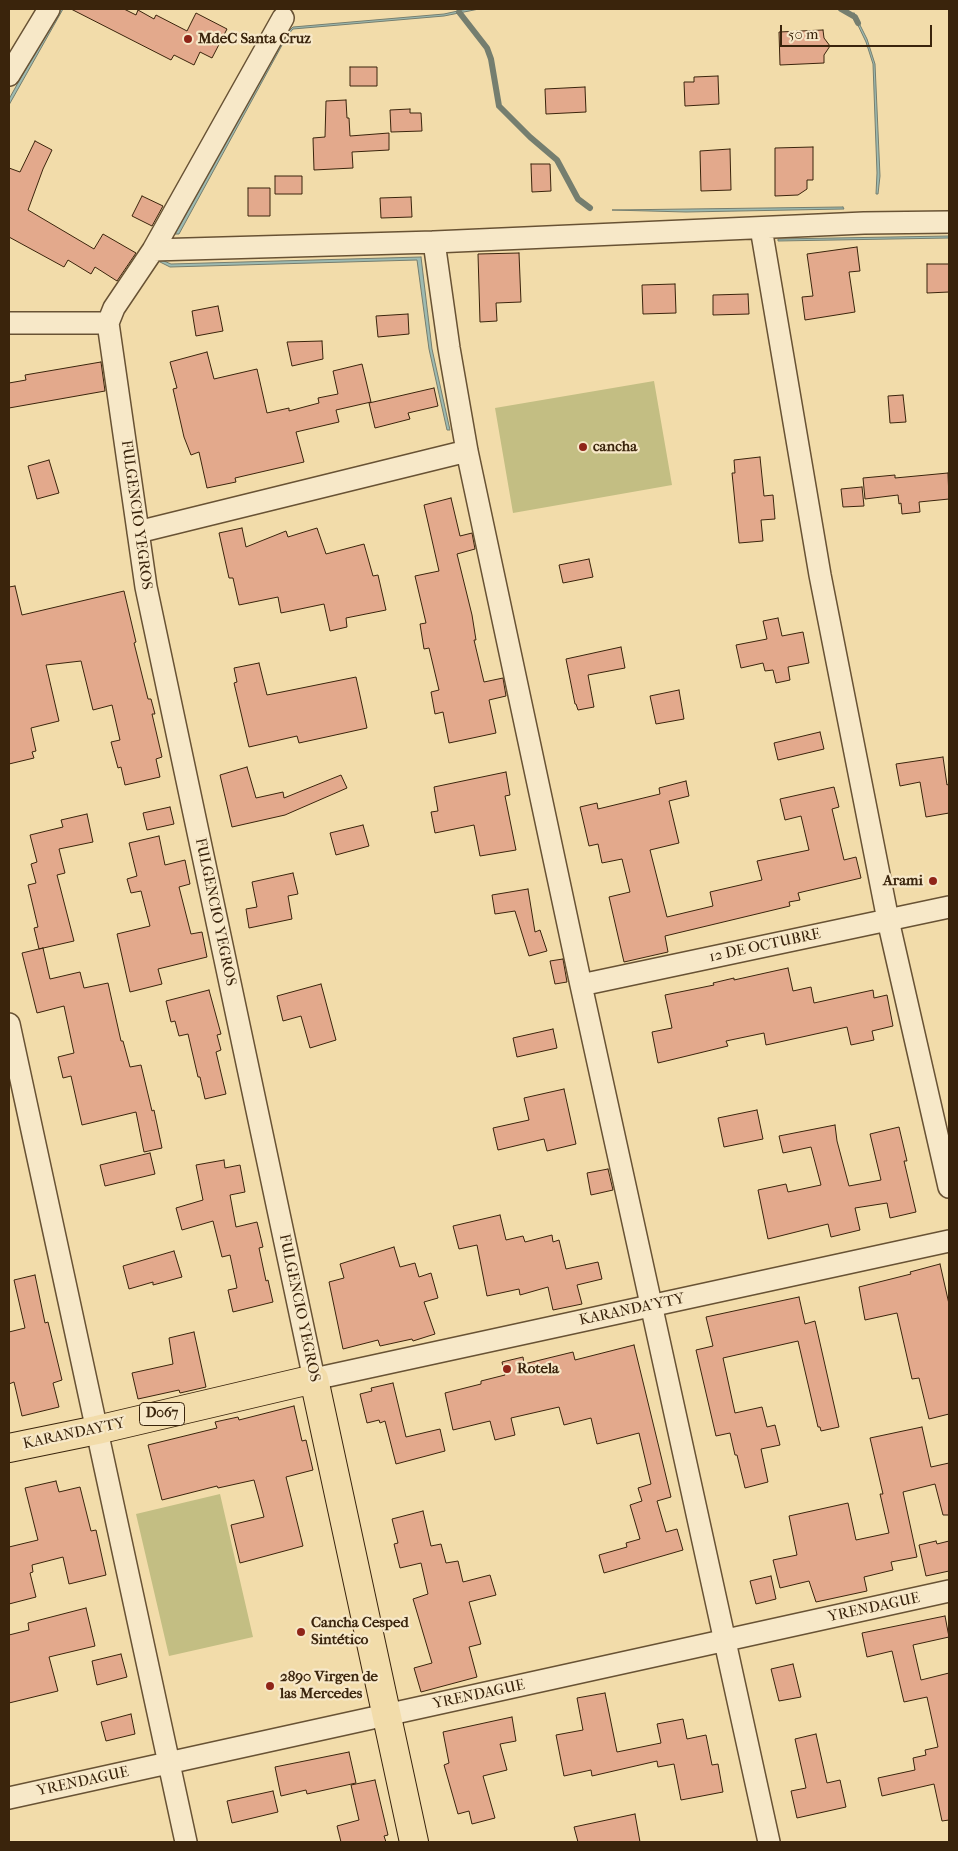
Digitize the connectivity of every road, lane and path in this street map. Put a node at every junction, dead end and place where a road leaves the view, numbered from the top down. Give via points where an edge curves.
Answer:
1 (49, 9) edge
2 (283, 18) dead end
3 (9, 75) edge
4 (949, 222) edge
5 (761, 228) junction
6 (434, 242) junction
7 (153, 250) junction
8 (108, 323) junction
9 (9, 324) edge
10 (467, 451) junction
11 (138, 532) junction
12 (949, 907) edge
13 (888, 920) junction
14 (580, 985) junction
15 (9, 1024) edge
16 (949, 1187) edge
17 (949, 1240) edge
18 (651, 1306) junction
19 (314, 1379) junction
20 (96, 1430) junction
21 (9, 1448) edge
22 (949, 1591) edge
23 (725, 1640) junction
24 (387, 1715) junction
25 (169, 1763) junction
26 (9, 1798) edge
27 (186, 1842) edge
28 (414, 1842) edge
29 (769, 1842) edge

1 - 3 street
2 - 7 street
4 - 5 street
5 - 6 street
5 - 13 street via 820,575
6 - 7 street
6 - 10 street
7 - 8 street via 114,308
8 - 9 street
8 - 11 street, FULGENCIO YEGROS
10 - 11 street
10 - 14 street
11 - 19 street, FULGENCIO YEGROS via 146,587
12 - 13 street, 12 DE OCTUBRE
13 - 14 street, 12 DE OCTUBRE
13 - 16 street
14 - 18 street
15 - 20 street
17 - 18 street, KARANDA'YTY
18 - 19 street, KARANDA'YTY
18 - 23 street
19 - 20 main road, KARANDAYTY / D067
19 - 24 main road, FULGENCIO YEGROS
20 - 21 main road, KARANDAYTY / D067
20 - 25 street
22 - 23 street, YRENDAGUE
23 - 24 street, YRENDAGUE
23 - 29 street
24 - 25 street, YRENDAGUE
24 - 28 main road, FULGENCIO YEGROS
25 - 26 street, YRENDAGUE
25 - 27 street

